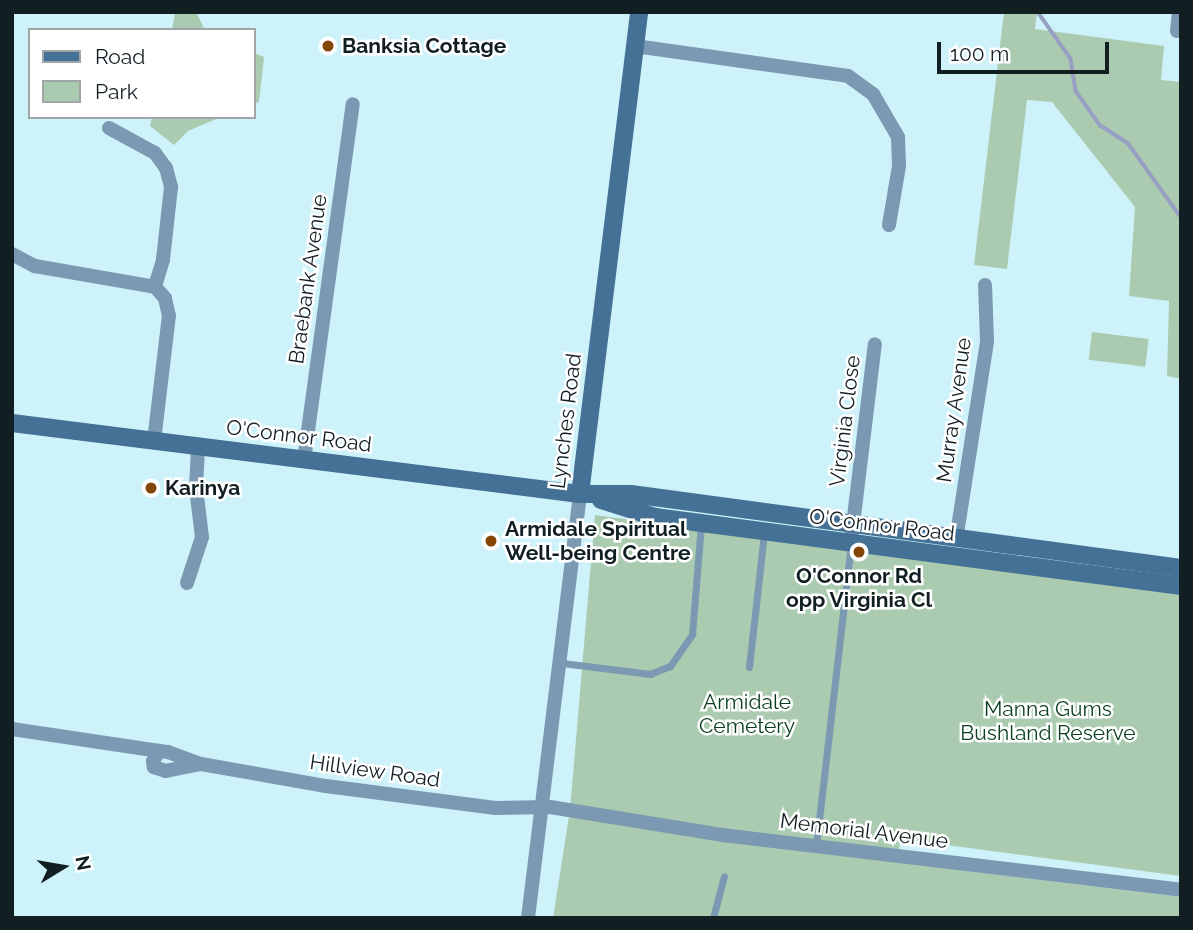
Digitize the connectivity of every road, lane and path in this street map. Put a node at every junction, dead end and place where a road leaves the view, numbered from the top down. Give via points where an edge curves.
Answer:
1 (639, 12) edge
2 (1179, 12) edge
3 (1177, 31) dead end
4 (635, 46) junction
5 (353, 103) dead end
6 (109, 128) dead end
7 (889, 225) dead end
8 (12, 254) edge
9 (985, 285) dead end
10 (155, 287) junction
11 (875, 344) dead end
12 (12, 424) edge
13 (154, 441) junction
14 (198, 447) junction
15 (304, 460) junction
16 (580, 494) junction
17 (701, 524) junction
18 (853, 526) junction
19 (764, 533) junction
20 (957, 540) junction
21 (851, 545) junction
22 (1181, 569) edge
23 (187, 583) dead end
24 (1181, 586) edge
25 (562, 663) junction
26 (749, 667) dead end
27 (12, 729) edge
28 (544, 808) junction
29 (816, 846) junction
30 (724, 876) dead end
31 (1181, 890) edge
32 (528, 918) edge
33 (713, 918) edge

1 - 4 street, Lynches Road
2 - 3 street
4 - 7 street via 849,76 873,94 898,137 899,166
4 - 16 street, Lynches Road
5 - 15 street, Braebank Avenue
6 - 10 street via 155,153 166,168 171,187 163,260
8 - 10 street via 35,265
9 - 20 street, Murray Avenue via 987,341
10 - 13 street via 166,298 169,316
11 - 18 street, Virginia Close
12 - 13 street, O'Connor Road
13 - 14 street, O'Connor Road
14 - 15 street, O'Connor Road
14 - 23 street via 196,488 202,537
15 - 16 street, O'Connor Road
16 - 17 street, O'Connor Road via 655,517
16 - 18 street, O'Connor Road via 631,495
16 - 25 street, Lynches Road
17 - 19 street, O'Connor Road
17 - 25 lane via 692,634 670,666 650,674
18 - 20 street, O'Connor Road
18 - 21 street, Virginia Close
19 - 21 street, O'Connor Road
19 - 26 lane
20 - 22 street, O'Connor Road
21 - 24 street, O'Connor Road
21 - 29 lane
25 - 28 street, Lynches Road
27 - 28 street, Hillview Road via 159,751 153,761 158,769 201,764 496,808
28 - 29 street, Memorial Avenue
28 - 32 street, Lynches Road
29 - 31 street, Memorial Avenue
30 - 33 lane

